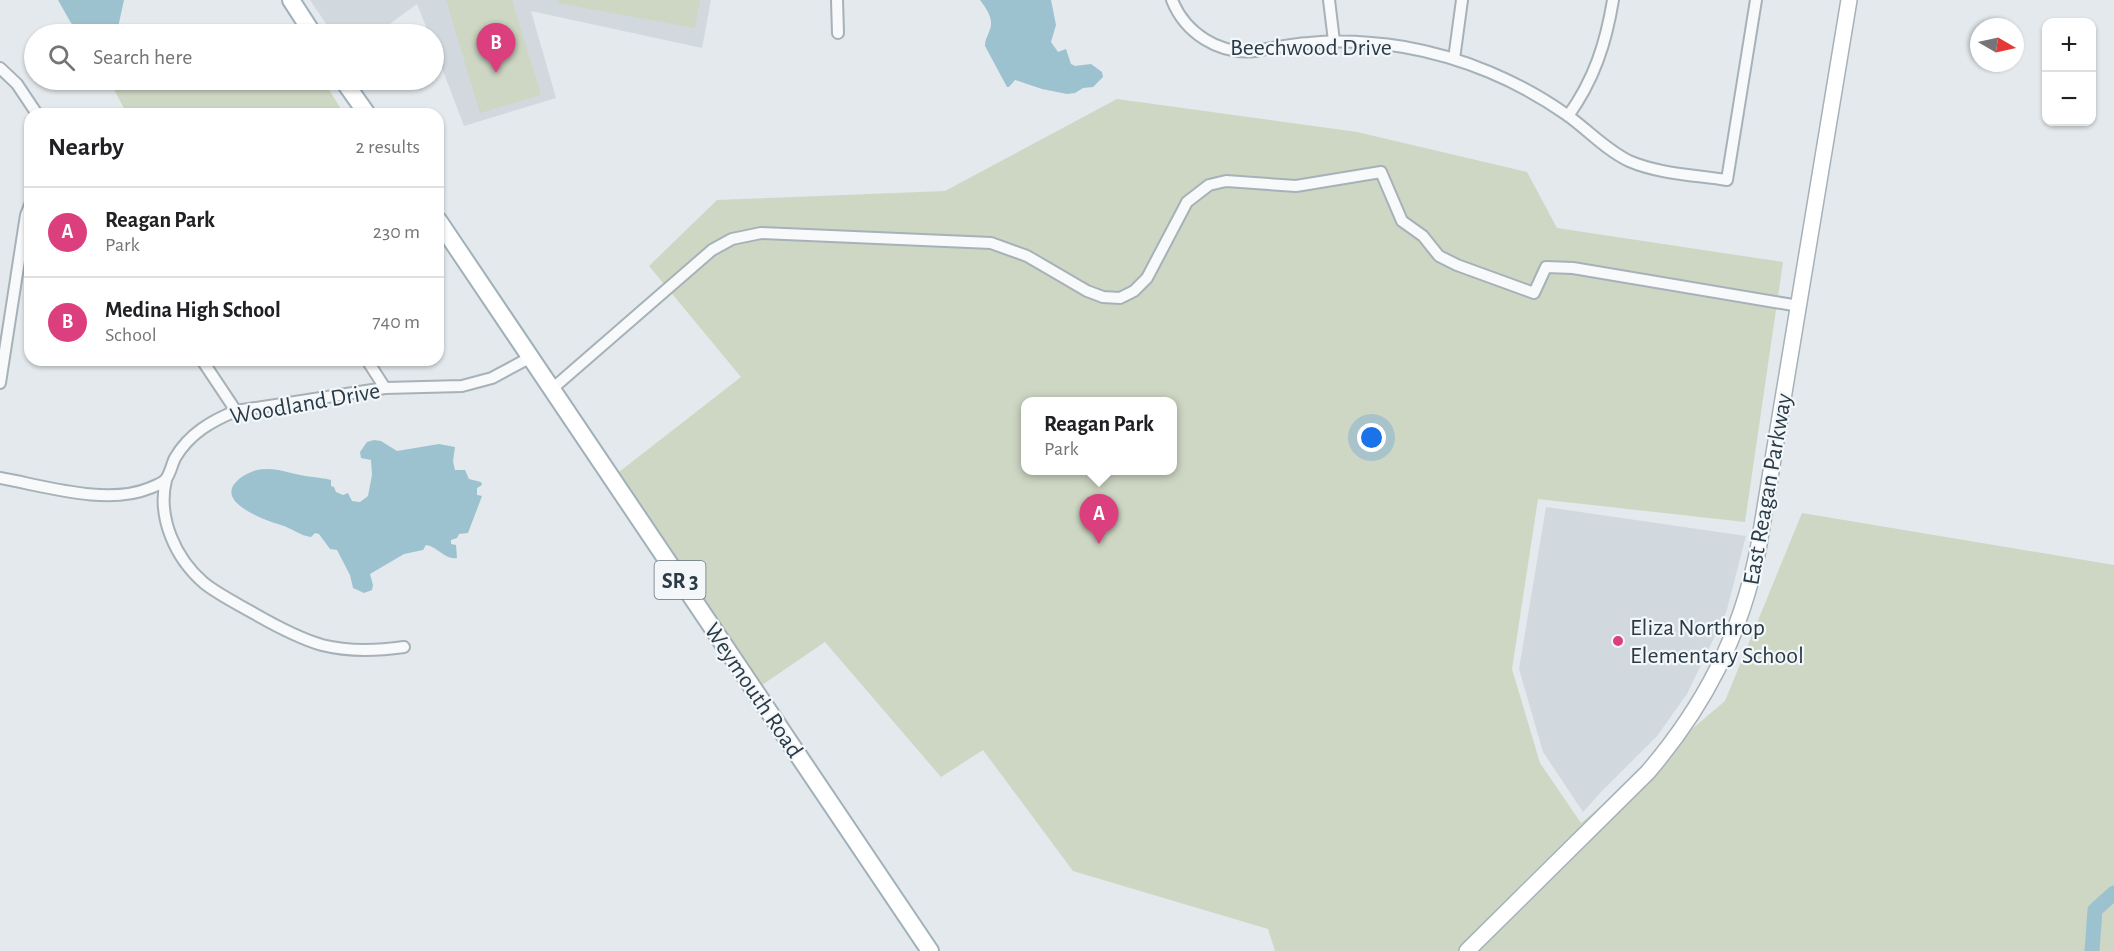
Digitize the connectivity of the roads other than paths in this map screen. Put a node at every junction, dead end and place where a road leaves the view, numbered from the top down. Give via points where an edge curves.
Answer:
1 (291, 0) edge
2 (837, 0) edge
3 (1172, 0) edge
4 (1329, 0) edge
5 (1462, 0) edge
6 (1613, 0) edge
7 (1755, 0) edge
8 (1850, 0) edge
9 (307, 24) edge
10 (838, 33) dead end
11 (1334, 42) junction
12 (1454, 59) junction
13 (0, 68) edge
14 (350, 90) edge
15 (33, 108) edge
16 (363, 108) edge
17 (1568, 116) junction
18 (444, 229) edge
19 (24, 234) edge
20 (1798, 306) junction
21 (531, 357) junction
22 (206, 366) edge
23 (371, 366) edge
24 (0, 382) edge
25 (385, 388) junction
26 (552, 389) junction
27 (236, 411) junction
28 (0, 478) edge
29 (166, 480) junction
30 (140, 492) junction
31 (163, 508) junction
32 (404, 647) dead end
33 (930, 951) edge
34 (1467, 951) edge

1 - 9 main road
2 - 10 street
3 - 11 street, Beechwood Drive via 1193,31 1228,49 1253,51
4 - 11 street
5 - 12 street
6 - 17 street via 1596,67
7 - 17 street, Beechwood Drive via 1727,180 1643,167 1611,150
8 - 20 street, East Reagan Parkway
11 - 12 street, Beechwood Drive via 1404,47
12 - 17 street, Beechwood Drive via 1506,79
13 - 15 street
14 - 16 main road
18 - 21 main road, Weymouth Road / SR 3
19 - 24 street
20 - 26 street via 1574,268 1546,267 1534,293 1439,256 1423,236 1402,221 1381,172 1296,186 1260,187 1226,181 1209,185 1187,202 1147,278 1120,298 1087,291 1027,256 991,243 761,233 732,239 711,250
20 - 34 street, East Reagan Parkway via 1754,568 1737,626 1716,675 1686,724 1648,772
21 - 25 street, Woodland Drive via 478,383
21 - 26 main road, Weymouth Road / SR 3
22 - 27 street
23 - 25 street
25 - 27 street, Woodland Drive
26 - 33 main road, Weymouth Road / SR 3
27 - 29 street, Woodland Drive via 195,434 176,457
28 - 30 street via 99,496
29 - 30 street
29 - 31 street, Woodland Drive
30 - 31 street via 156,498
31 - 32 street via 176,548 192,572 214,590 286,631 321,645 365,651

